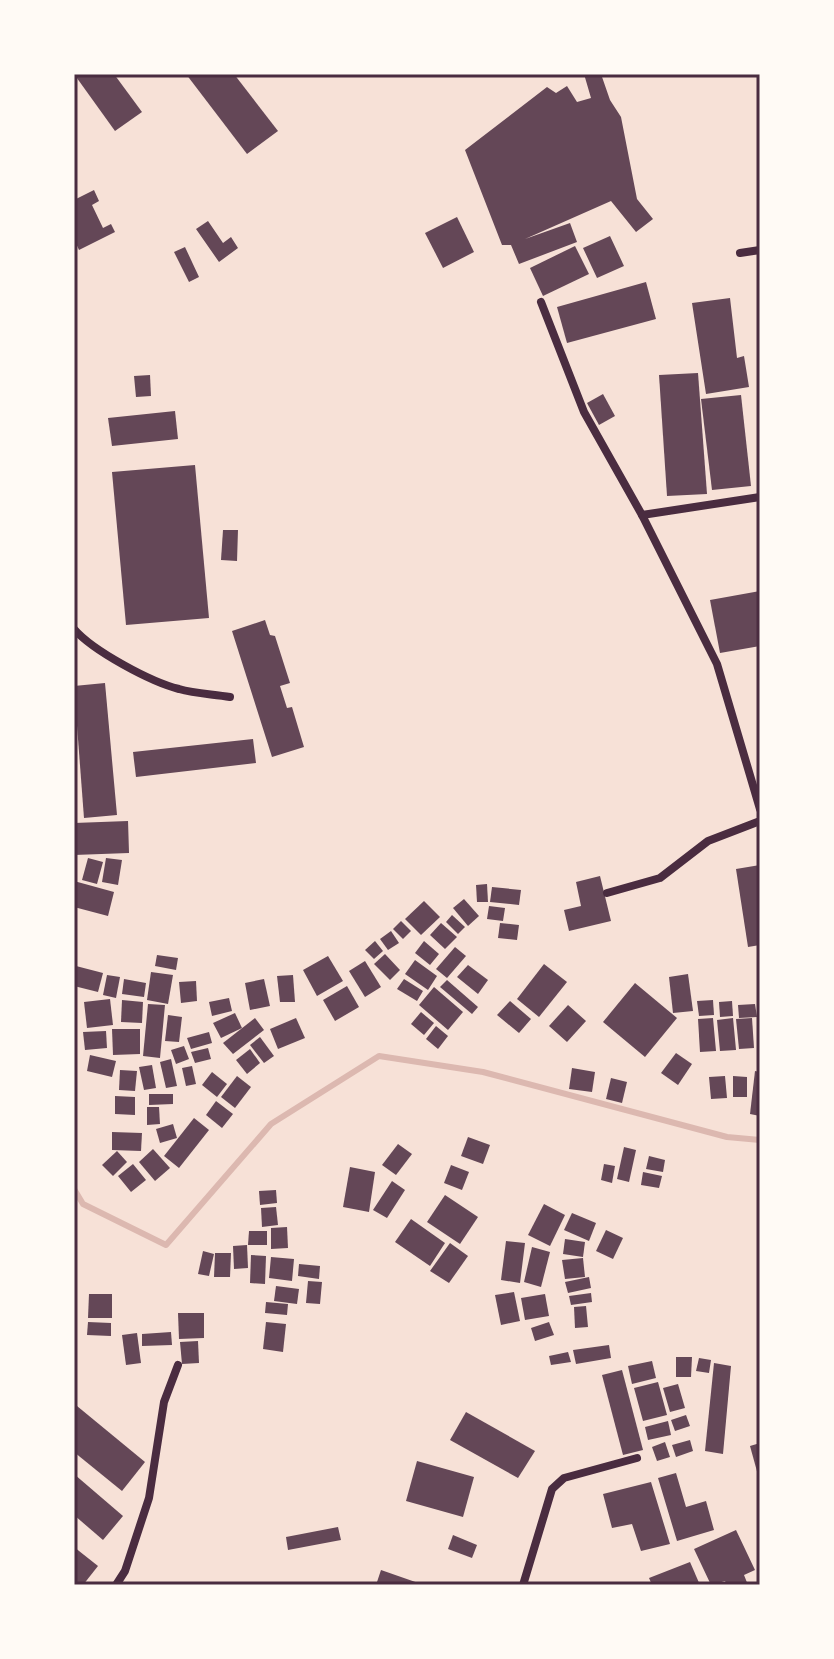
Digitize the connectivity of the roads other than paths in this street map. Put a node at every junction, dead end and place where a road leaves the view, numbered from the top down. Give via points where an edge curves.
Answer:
1 (760, 250) edge
2 (740, 253) dead end
3 (541, 302) dead end
4 (760, 497) edge
5 (642, 515) junction
6 (74, 629) edge
7 (230, 697) dead end
8 (760, 809) edge
9 (760, 821) edge
10 (607, 893) dead end
11 (178, 1365) dead end
12 (637, 1458) dead end
13 (116, 1585) edge
14 (523, 1585) edge

1 - 2 street
3 - 5 street via 584,412
4 - 5 street
5 - 8 street via 717,664
6 - 7 street via 118,660 177,689
9 - 10 street via 708,841 660,878
11 - 13 street via 164,1402 149,1498
12 - 14 street via 564,1478 552,1489

